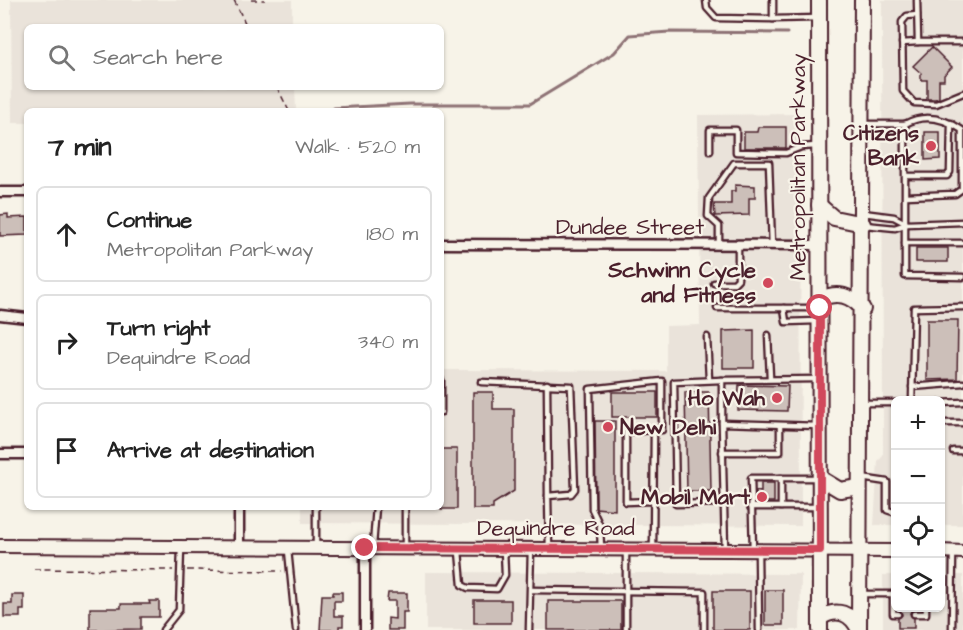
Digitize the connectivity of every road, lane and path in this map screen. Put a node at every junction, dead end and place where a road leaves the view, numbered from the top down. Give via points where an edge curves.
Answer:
1 (234, 0) edge
2 (251, 0) edge
3 (265, 0) edge
4 (706, 0) edge
5 (773, 0) edge
6 (819, 0) edge
7 (862, 0) edge
8 (917, 0) edge
9 (917, 15) junction
10 (819, 18) junction
11 (773, 19) junction
12 (246, 24) edge
13 (918, 42) junction
14 (963, 42) edge
15 (902, 43) junction
16 (279, 90) edge
17 (963, 93) edge
18 (288, 108) edge
19 (951, 123) junction
20 (863, 124) junction
21 (905, 124) junction
22 (819, 146) junction
23 (710, 151) dead end
24 (906, 176) junction
25 (963, 189) edge
26 (0, 192) edge
27 (24, 192) edge
28 (906, 196) junction
29 (819, 205) junction
30 (863, 218) junction
31 (963, 222) edge
32 (907, 224) junction
33 (905, 243) junction
34 (963, 243) edge
35 (444, 244) edge
36 (718, 245) junction
37 (738, 245) junction
38 (772, 245) junction
39 (819, 245) junction
40 (963, 277) edge
41 (714, 283) dead end
42 (963, 307) edge
43 (717, 308) dead end
44 (784, 308) junction
45 (820, 309) junction
46 (863, 309) junction
47 (0, 315) edge
48 (24, 318) edge
49 (768, 335) dead end
50 (707, 337) dead end
51 (770, 378) junction
52 (820, 379) junction
53 (709, 380) junction
54 (722, 380) junction
55 (481, 382) dead end
56 (963, 383) edge
57 (547, 384) junction
58 (912, 387) junction
59 (912, 396) edge
60 (963, 402) edge
61 (861, 403) junction
62 (891, 403) edge
63 (945, 403) edge
64 (722, 423) junction
65 (945, 423) edge
66 (963, 423) edge
67 (780, 426) junction
68 (820, 426) junction
69 (654, 430) junction
70 (952, 451) dead end
71 (963, 451) edge
72 (722, 452) junction
73 (0, 454) edge
74 (24, 454) edge
75 (781, 478) junction
76 (820, 478) junction
77 (859, 483) junction
78 (548, 496) junction
79 (652, 501) junction
80 (722, 503) junction
81 (750, 507) junction
82 (781, 507) junction
83 (820, 507) junction
84 (239, 510) edge
85 (316, 510) edge
86 (375, 510) edge
87 (405, 510) edge
88 (891, 511) edge
89 (0, 546) edge
90 (181, 547) junction
91 (239, 547) junction
92 (288, 548) junction
93 (316, 548) junction
94 (369, 548) junction
95 (405, 548) junction
96 (459, 548) junction
97 (504, 548) junction
98 (531, 549) junction
99 (549, 549) junction
100 (601, 549) junction
101 (626, 549) junction
102 (653, 549) junction
103 (724, 550) junction
104 (756, 550) junction
105 (820, 550) junction
106 (860, 550) junction
107 (891, 550) edge
108 (952, 552) edge
109 (34, 569) dead end
110 (175, 570) dead end
111 (186, 570) dead end
112 (282, 570) dead end
113 (531, 590) junction
114 (627, 592) junction
115 (860, 594) junction
116 (891, 594) edge
117 (893, 612) edge
118 (926, 612) edge
119 (898, 614) dead end
120 (914, 614) dead end
121 (820, 624) edge
122 (163, 630) edge
123 (296, 630) edge
124 (365, 630) edge
125 (529, 630) edge
126 (626, 630) edge
127 (704, 630) edge
128 (759, 630) edge
129 (859, 630) edge
130 (952, 630) edge

1 - 12 path
2 - 3 path
4 - 11 lane via 706,8 716,18
5 - 11 lane
6 - 10 main road, Metropolitan Parkway
7 - 20 main road
8 - 9 lane
9 - 13 lane
9 - 15 lane via 907,16 902,22
10 - 11 lane
10 - 22 main road, Metropolitan Parkway
13 - 14 lane
13 - 15 lane
15 - 17 lane via 903,91 914,103 936,104
16 - 18 path
19 - 21 lane via 941,118 917,118
19 - 24 lane via 947,176
19 - 25 lane via 962,130
20 - 21 lane
20 - 30 main road
21 - 24 lane
22 - 23 lane via 786,153 736,153 736,130 710,130
22 - 29 main road, Metropolitan Parkway
24 - 28 lane
25 - 28 lane via 955,194
26 - 27 street
28 - 32 lane
29 - 30 main road via 834,218
29 - 39 main road, Metropolitan Parkway
30 - 32 lane via 894,218
30 - 32 lane via 894,228
30 - 46 main road
31 - 32 lane
32 - 33 lane
33 - 34 lane
33 - 40 lane via 905,276
35 - 36 street, Dundee Street
36 - 37 street, Dundee Street
36 - 38 lane via 719,226 708,216 709,198 734,164 769,163
37 - 38 street, Dundee Street
37 - 41 lane via 738,279 734,283
38 - 39 street, Dundee Street
39 - 45 main road, Metropolitan Parkway
42 - 58 lane via 914,308
43 - 44 lane
44 - 45 lane
44 - 45 lane via 786,322
45 - 46 main road via 843,294
45 - 52 main road, Metropolitan Parkway
46 - 61 main road
47 - 48 street
49 - 51 lane
50 - 53 lane
51 - 52 lane
51 - 54 lane
52 - 68 main road, Metropolitan Parkway
53 - 54 lane
53 - 80 lane via 674,382 676,504
54 - 64 lane
55 - 57 lane
56 - 58 lane
57 - 78 lane
57 - 78 lane via 571,386 575,489 570,494
58 - 59 lane
60 - 63 lane
61 - 62 lane
61 - 77 main road
64 - 67 lane
64 - 72 lane
65 - 66 lane
67 - 68 lane
67 - 72 lane via 780,452
68 - 76 main road, Metropolitan Parkway
69 - 79 lane
69 - 79 lane via 626,432 626,502
69 - 100 lane via 662,430 662,381 590,389 591,509 600,526
70 - 71 lane
72 - 80 lane
73 - 74 street
75 - 76 lane
75 - 81 lane via 751,478
75 - 82 lane
76 - 77 main road via 840,490
76 - 83 main road, Metropolitan Parkway
77 - 88 lane via 887,482 887,510
77 - 106 main road
78 - 99 lane
79 - 102 lane
80 - 103 lane
81 - 82 lane
81 - 104 lane
82 - 83 lane
83 - 105 main road, Metropolitan Parkway
84 - 91 street
85 - 93 lane
86 - 94 lane
87 - 95 lane
89 - 90 main road, Dequindre Road
90 - 91 main road, Dequindre Road
90 - 122 lane via 179,609
91 - 92 main road, Dequindre Road
92 - 93 main road, Dequindre Road
92 - 123 lane
93 - 94 main road, Dequindre Road
94 - 95 main road, Dequindre Road
94 - 124 street
95 - 96 main road, Dequindre Road
96 - 97 main road, Dequindre Road
96 - 97 lane via 462,585 482,589 497,589 501,584
97 - 98 main road, Dequindre Road
98 - 99 main road, Dequindre Road
98 - 113 lane
99 - 100 main road, Dequindre Road
100 - 101 main road, Dequindre Road
101 - 102 main road, Dequindre Road
101 - 114 lane
102 - 103 main road, Dequindre Road
103 - 104 main road, Dequindre Road
104 - 105 main road, Dequindre Road
104 - 128 lane
105 - 106 main road, Dequindre Road
105 - 121 main road, Metropolitan Parkway
106 - 107 main road, Dequindre Road
106 - 115 main road
108 - 130 lane
109 - 110 path
111 - 112 path
113 - 114 lane
113 - 125 lane
114 - 126 lane
114 - 127 lane via 704,592
115 - 116 lane
115 - 129 main road
117 - 119 lane
118 - 120 lane
121 - 129 main road via 832,611 845,614

